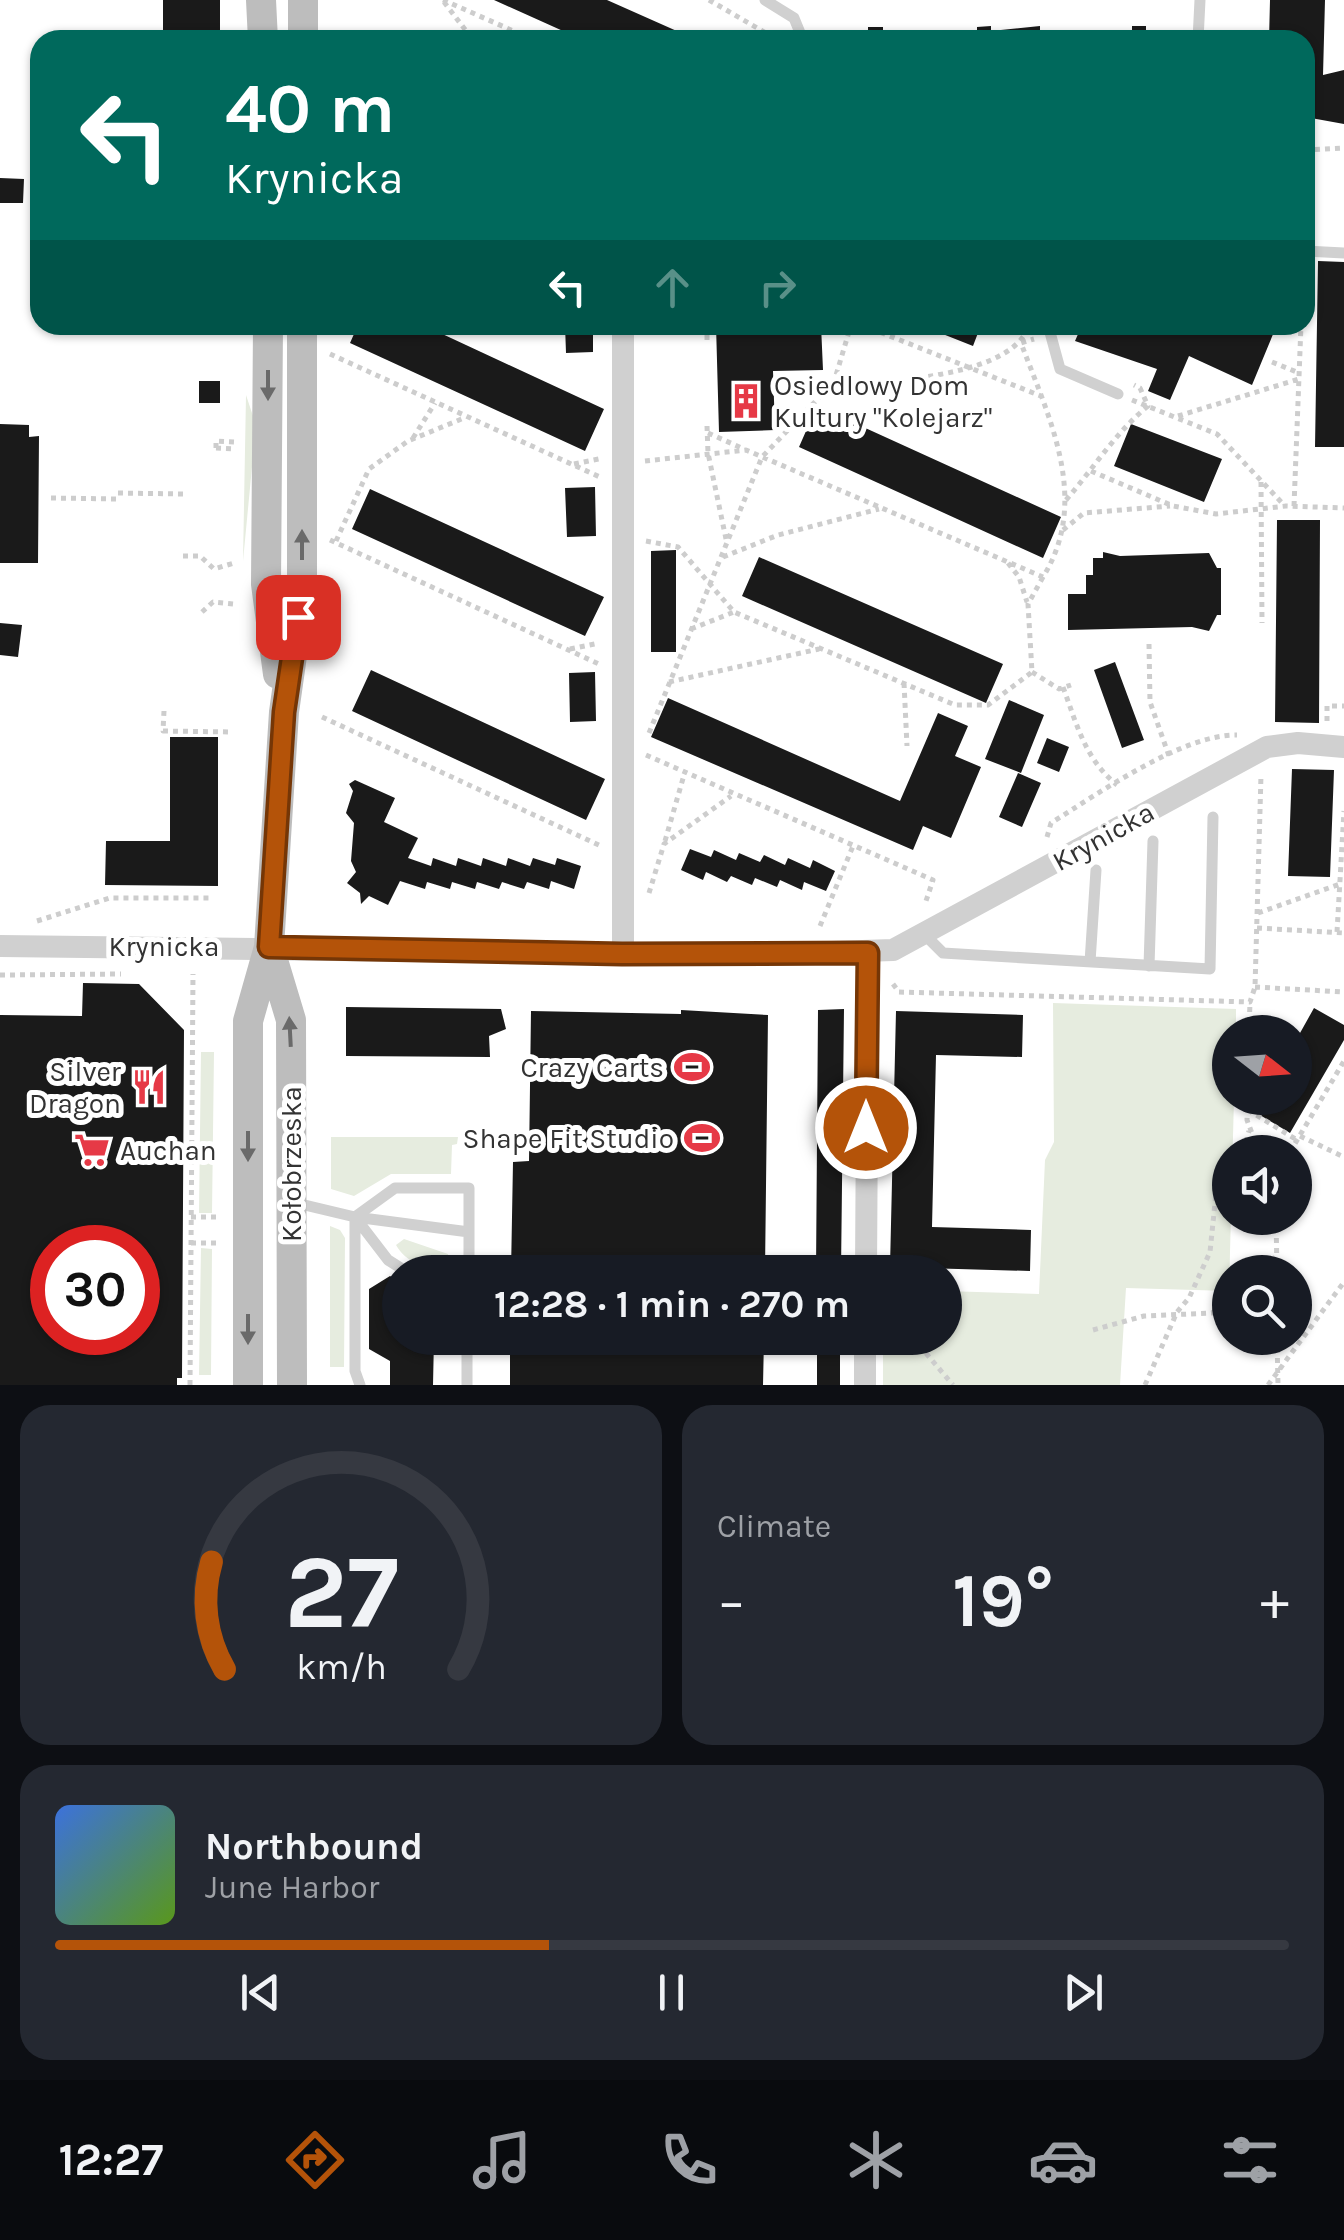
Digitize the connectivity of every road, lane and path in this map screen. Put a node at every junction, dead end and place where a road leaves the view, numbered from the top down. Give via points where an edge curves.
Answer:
1 (261, 0) edge
2 (302, 0) edge
3 (443, 0) edge
4 (709, 0) edge
5 (764, 0) edge
6 (1200, 0) edge
7 (262, 30) edge
8 (302, 30) edge
9 (465, 30) edge
10 (511, 30) edge
11 (761, 30) edge
12 (799, 30) edge
13 (1198, 30) edge
14 (1344, 148) edge
15 (1315, 149) edge
16 (1315, 252) edge
17 (1344, 253) edge
18 (268, 335) edge
19 (302, 335) edge
20 (624, 335) edge
21 (707, 335) edge
22 (848, 335) edge
23 (887, 335) edge
24 (1025, 335) edge
25 (1051, 335) edge
26 (1301, 335) edge
27 (1021, 343) junction
28 (707, 344) dead end
29 (327, 352) dead end
30 (1272, 362) dead end
31 (976, 370) junction
32 (1299, 376) junction
33 (829, 388) junction
34 (1118, 394) joint
35 (1041, 396) junction
36 (436, 402) junction
37 (1148, 406) junction
38 (467, 417) junction
39 (1175, 417) junction
40 (413, 438) junction
41 (746, 450) junction
42 (708, 454) junction
43 (762, 457) junction
44 (623, 463) junction
45 (1091, 471) junction
46 (1261, 480) junction
47 (624, 488) junction
48 (184, 494) dead end
49 (51, 498) dead end
50 (1066, 500) junction
51 (1174, 506) junction
52 (1290, 506) junction
53 (882, 508) junction
54 (1344, 508) edge
55 (1260, 509) junction
56 (1060, 534) junction
57 (326, 539) dead end
58 (623, 541) junction
59 (336, 542) junction
60 (727, 542) junction
61 (183, 556) dead end
62 (720, 558) junction
63 (1006, 560) junction
64 (234, 563) dead end
65 (1043, 576) junction
66 (711, 582) junction
67 (233, 604) dead end
68 (1028, 604) junction
69 (202, 612) dead end
70 (734, 612) junction
71 (1262, 623) dead end
72 (691, 629) junction
73 (623, 638) junction
74 (1149, 644) dead end
75 (822, 648) junction
76 (568, 650) junction
77 (1032, 672) junction
78 (623, 674) junction
79 (670, 682) junction
80 (904, 683) junction
81 (1344, 706) edge
82 (164, 711) dead end
83 (284, 712) junction
84 (322, 717) dead end
85 (1327, 729) dead end
86 (232, 732) dead end
87 (907, 746) dead end
88 (1344, 747) edge
89 (642, 750) junction
90 (1169, 756) dead end
91 (1261, 770) dead end
92 (685, 773) junction
93 (1116, 785) dead end
94 (732, 794) junction
95 (623, 796) junction
96 (1344, 811) edge
97 (1213, 817) dead end
98 (1153, 841) dead end
99 (664, 844) junction
100 (853, 846) junction
101 (623, 856) junction
102 (1342, 869) edge
103 (1096, 870) dead end
104 (1340, 884) junction
105 (211, 898) dead end
106 (646, 904) dead end
107 (1257, 914) junction
108 (36, 922) dead end
109 (923, 922) junction
110 (820, 926) dead end
111 (1256, 928) junction
112 (1340, 932) edge
113 (0, 946) edge
114 (269, 947) junction
115 (868, 953) junction
116 (622, 954) junction
117 (1090, 962) junction
118 (1149, 966) junction
119 (138, 974) dead end
120 (176, 974) dead end
121 (193, 974) junction
122 (208, 974) dead end
123 (0, 975) edge
124 (893, 984) dead end
125 (1255, 987) junction
126 (1344, 992) edge
127 (1250, 1002) junction
128 (1250, 1015) edge
129 (1344, 1060) edge
130 (1248, 1115) edge
131 (1257, 1115) edge
132 (1249, 1128) junction
133 (1247, 1135) edge
134 (1252, 1135) edge
135 (1294, 1135) edge
136 (1301, 1135) edge
137 (1312, 1143) edge
138 (1344, 1157) edge
139 (291, 1202) junction
140 (191, 1217) junction
141 (218, 1217) dead end
142 (354, 1217) junction
143 (469, 1232) junction
144 (1212, 1232) edge
145 (1276, 1235) edge
146 (191, 1243) junction
147 (218, 1243) dead end
148 (1276, 1254) edge
149 (384, 1255) edge
150 (468, 1255) edge
151 (866, 1255) edge
152 (1344, 1282) edge
153 (1177, 1312) junction
154 (1212, 1312) edge
155 (1092, 1330) dead end
156 (468, 1355) edge
157 (865, 1355) edge
158 (927, 1355) edge
159 (1278, 1355) edge
160 (1278, 1376) junction
161 (190, 1385) edge
162 (248, 1385) edge
163 (292, 1385) edge
164 (360, 1385) edge
165 (467, 1385) edge
166 (865, 1385) edge
167 (953, 1385) edge
168 (1145, 1385) edge
169 (1268, 1385) edge
170 (1278, 1385) edge

1 - 7 main road
2 - 8 main road
3 - 9 path
3 - 10 path
4 - 11 path
5 - 12 lane via 794,18
6 - 13 lane
14 - 15 path
16 - 17 lane
18 -> 83 main road, Kołobrzeska via 266,584
83 -> 19 main road, Kołobrzeska via 302,585
20 - 44 street
21 - 28 path
22 - 33 path
23 - 31 path
24 - 27 path
25 - 34 lane via 1060,369
26 - 32 path
27 - 31 path
27 - 35 path
29 - 36 path
30 - 32 path
31 - 33 path
31 - 35 path
32 - 39 path
32 - 52 path
33 - 43 path
34 - 37 path
35 - 50 path via 1062,457
36 - 38 path
36 - 40 path
37 - 39 path
37 - 45 path via 1126,423
38 - 40 path
38 - 47 path
39 - 46 path via 1217,434
40 - 59 path via 369,469
41 - 42 path
41 - 42 path via 708,429
41 - 43 path
42 - 44 path
42 - 60 path
43 - 53 path
43 - 60 path
44 - 47 street
45 - 50 path
45 - 51 path
46 - 52 path
46 - 55 path
47 - 58 street
48 - 49 path
50 - 56 path
51 - 55 path via 1216,514
51 - 56 path via 1084,513
52 - 54 path
52 - 55 path
53 - 62 path
53 - 63 path
55 - 71 path
56 - 65 path
57 - 59 path
58 - 66 path via 678,547
58 - 73 street
59 - 76 path
60 - 62 path
61 - 64 path via 200,556 214,569
62 - 66 path
63 - 65 path
63 - 68 path
65 - 68 path
66 - 70 path
66 - 72 path
67 - 69 path via 214,602
68 - 77 path
70 - 72 path
70 - 75 path
72 - 79 path
73 - 76 path
73 - 78 street
74 - 90 path via 1150,702
75 - 79 path
75 - 80 path
76 - 78 path
77 - 80 path via 980,706 956,704
77 - 93 path via 1067,686 1087,752
78 - 95 street
79 - 89 path
80 - 87 path
81 - 85 path via 1328,706
82 - 86 path via 164,731
83 - 114 main road, Kołobrzeska
84 - 101 path
88 - 109 street, Krynicka via 1267,747
89 - 92 path
89 - 95 path
91 - 107 path
92 - 94 path
92 - 99 path
94 - 99 path
94 - 100 path
95 - 101 street
96 - 102 path
97 - 118 lane via 1210,970
98 - 118 lane
99 - 106 path
100 - 109 path via 933,880
100 - 110 path
101 - 116 street
102 - 104 path
103 - 117 lane
104 - 107 path
104 - 112 path
105 - 108 path via 110,898
107 - 111 path
109 - 115 street, Krynicka via 893,950
109 - 117 lane via 943,953
111 - 112 path
111 - 125 path
113 - 114 street, Krynicka
114 - 116 street, Krynicka
139 -> 114 main road, Kołobrzeska via 291,1020
114 -> 162 main road, Kołobrzeska via 248,1020
115 - 116 street, Krynicka
115 - 151 street
117 - 118 lane
119 - 123 path
120 - 121 path
121 - 122 path
121 - 140 path
124 - 127 path via 899,992
125 - 126 path
125 - 127 path
127 - 128 path
129 - 136 path
130 - 132 path
131 - 135 path
132 - 133 path
132 - 134 path
137 - 138 path
139 - 142 lane
139 - 163 main road, Kołobrzeska
140 - 141 path
140 - 146 path
142 - 143 lane
142 - 143 lane via 394,1188 470,1188
142 - 149 lane
142 - 164 lane
143 - 150 lane
144 - 153 path via 1210,1252
145 - 148 path
146 - 147 path
146 - 161 path
152 - 160 path
153 - 154 path
153 - 155 path
153 - 168 path
156 - 165 lane
157 - 166 street
158 - 167 path
159 - 160 path
160 - 169 path
160 - 170 path

